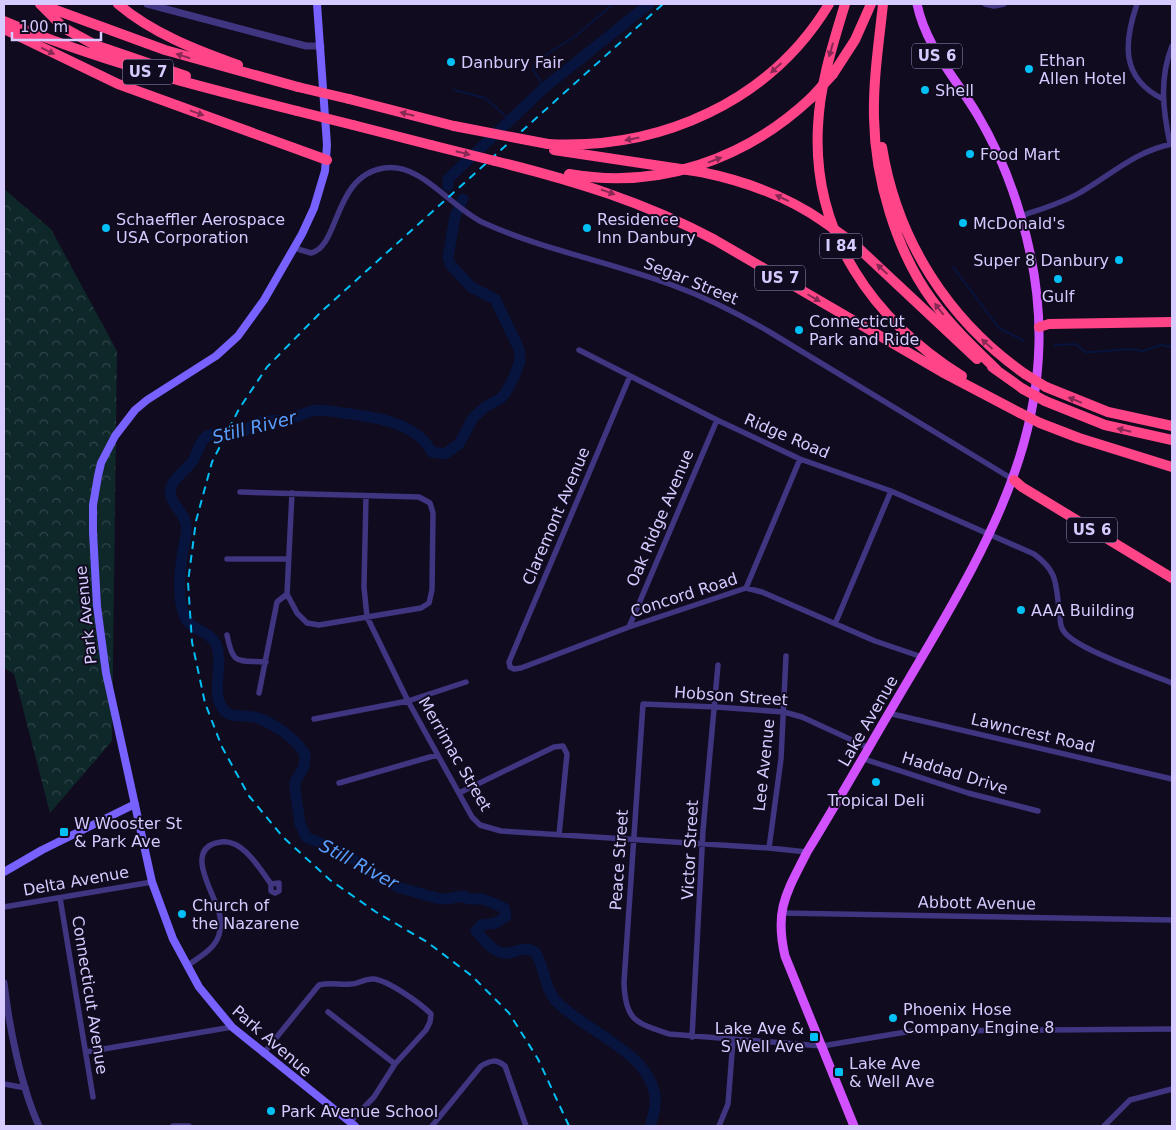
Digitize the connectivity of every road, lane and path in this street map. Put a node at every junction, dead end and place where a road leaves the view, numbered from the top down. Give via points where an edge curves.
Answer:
1 (40, 4) edge
2 (118, 4) edge
3 (146, 4) edge
4 (317, 4) edge
5 (322, 4) edge
6 (829, 4) edge
7 (845, 4) edge
8 (871, 4) edge
9 (883, 4) edge
10 (917, 4) edge
11 (985, 4) edge
12 (1004, 4) edge
13 (1137, 4) edge
14 (4, 21) edge
15 (319, 22) junction
16 (4, 29) edge
17 (880, 36) junction
18 (321, 46) junction
19 (1172, 46) edge
20 (298, 87) junction
21 (1163, 98) junction
22 (297, 111) junction
23 (1171, 144) edge
24 (546, 146) junction
25 (327, 160) junction
26 (529, 168) junction
27 (1021, 216) junction
28 (294, 248) junction
29 (1172, 322) edge
30 (1039, 327) junction
31 (1172, 328) edge
32 (579, 350) dead end
33 (997, 370) junction
34 (630, 376) junction
35 (1020, 413) junction
36 (717, 420) junction
37 (1172, 426) edge
38 (1172, 440) edge
39 (1100, 445) junction
40 (800, 459) junction
41 (1172, 460) edge
42 (1172, 467) edge
43 (1014, 480) junction
44 (892, 491) junction
45 (240, 492) dead end
46 (292, 493) junction
47 (366, 496) junction
48 (991, 534) junction
49 (227, 559) dead end
50 (288, 559) junction
51 (1172, 571) edge
52 (1172, 578) edge
53 (746, 588) junction
54 (287, 594) junction
55 (367, 617) junction
56 (835, 624) junction
57 (629, 627) junction
58 (227, 635) dead end
59 (786, 656) dead end
60 (922, 657) junction
61 (266, 662) junction
62 (718, 665) dead end
63 (510, 667) joint
64 (466, 682) dead end
65 (1172, 683) edge
66 (259, 693) dead end
67 (408, 701) junction
68 (643, 704) joint
69 (716, 706) junction
70 (784, 712) junction
71 (888, 713) junction
72 (314, 719) dead end
73 (869, 748) junction
74 (437, 755) junction
75 (864, 759) junction
76 (1172, 779) edge
77 (339, 783) dead end
78 (459, 793) junction
79 (135, 804) junction
80 (1038, 811) dead end
81 (559, 835) junction
82 (634, 841) junction
83 (704, 843) junction
84 (768, 848) junction
85 (807, 852) junction
86 (4, 872) edge
87 (152, 882) junction
88 (271, 884) dead end
89 (60, 898) junction
90 (4, 907) edge
91 (781, 913) junction
92 (1172, 920) edge
93 (187, 966) junction
94 (4, 983) edge
95 (328, 1012) dead end
96 (232, 1027) junction
97 (1172, 1029) edge
98 (692, 1037) junction
99 (733, 1040) junction
100 (822, 1046) junction
101 (86, 1052) junction
102 (263, 1054) junction
103 (394, 1064) junction
104 (4, 1084) edge
105 (26, 1088) junction
106 (1172, 1089) edge
107 (93, 1097) dead end
108 (352, 1124) edge
109 (39, 1126) edge
110 (173, 1126) edge
111 (189, 1126) edge
112 (432, 1126) edge
113 (526, 1126) edge
114 (719, 1126) edge
115 (854, 1126) edge
116 (1104, 1126) edge

20 -> 1 highway, US 7 via 165,50
1 - 22 highway, bridge via 64,28 108,50
2 - 20 highway via 143,22 196,49
3 - 18 street via 306,46
4 - 15 main road
5 - 15 main road
6 -> 24 highway via 806,37 781,64 739,97 705,116 638,138
7 -> 35 highway, I 84 via 828,60 818,126 820,171 836,235 867,292 895,325 928,354
26 -> 8 highway, bridge via 608,179 649,177 713,161 744,147 774,129 811,98 833,74 856,40
9 - 17 highway
10 - 27 main road, US 6 via 937,56 978,115 992,142
11 - 12 street
13 - 21 street via 1127,38 1128,58 1142,83
14 - 22 highway, US 7 via 136,69
15 - 18 main road, Park Avenue
16 -> 25 highway via 118,84
33 -> 17 highway via 931,299 896,228 883,188 875,142 874,89
37 -> 17 highway, bridge via 1108,412 1046,387 986,344 958,315 922,262 890,186 881,141 878,90
18 - 25 main road, Park Avenue
19 - 21 street via 1164,74
24 -> 20 highway, US 7, bridge
21 - 23 street
22 -> 26 highway, US 7, bridge
23 - 27 street via 1130,159 1077,195
33 -> 24 highway, bridge via 973,357 852,242 824,222 771,193 701,172
25 - 28 main road, Park Avenue via 319,196
26 -> 35 highway, US 7 via 616,195 689,226 942,372
27 - 30 main road, US 6 via 1036,285
28 - 43 street, Segar Street via 311,253 321,248 352,187 365,175 382,168 401,168 418,175 467,214 537,243 672,285 728,310
28 - 79 main road, Park Avenue via 260,307 238,336 216,356 135,410 115,436 102,463 93,518 98,621
29 - 30 highway via 1050,324
30 - 31 highway
30 - 43 main road, Lake Avenue / US 6 via 1033,402
32 - 34 street, Ridge Road
38 -> 33 highway, bridge via 1104,425 1045,401
34 - 36 street, Ridge Road
34 - 63 street, Claremont Avenue via 509,662
35 - 39 highway, I 84, bridge
36 - 40 street, Ridge Road
36 - 57 street, Oak Ridge Avenue
39 - 41 highway, I 84
39 - 42 highway
40 - 44 street, Ridge Road
40 - 53 street
43 - 48 main road, Lake Avenue
43 - 51 highway via 1026,482
43 - 52 highway, US 6
44 - 48 street, Ridge Road
44 - 56 street
45 - 46 street
46 - 47 street
46 - 50 street
47 - 55 street, Merrimac Street via 364,587
47 - 55 street via 419,497 430,503 433,513 429,602 421,608
48 - 60 main road, Lake Avenue
48 - 65 street, Ridge Road via 1046,563 1055,576 1062,629 1068,638
49 - 50 street
50 - 54 street
53 - 56 street, Concord Road
53 - 57 street, Concord Road
54 - 55 street via 296,614 307,623 319,626
54 - 61 street via 277,602
55 - 67 street, Merrimac Street
56 - 60 street, Concord Road
57 - 63 street, Concord Road via 521,668
58 - 61 street via 235,658
59 - 70 street, Lee Avenue
60 - 71 main road, Lake Avenue
61 - 66 street
62 - 69 street, Victor Street
64 - 67 street
67 - 72 street
67 - 74 street, Merrimac Street
68 - 69 street, Hobson Street
68 - 82 street, Peace Street
69 - 70 street, Hobson Street
69 - 83 street, Victor Street
70 - 73 street, Hobson Street
70 - 84 street, Lee Avenue via 781,759
71 - 73 main road, Lake Avenue
71 - 76 street, Lawncrest Road
73 - 75 main road, Lake Avenue
74 - 77 street
74 - 78 street, Merrimac Street
75 - 80 street, Haddad Drive via 968,793
75 - 85 main road, Lake Avenue
78 - 81 street, Merrimac Street via 480,826 490,830
78 - 81 street via 554,747 563,746 567,754
79 - 86 main road
79 - 87 main road, Park Avenue
81 - 82 street, Merrimac Street
82 - 83 street, Merrimac Street
82 - 98 street, Peace Street via 625,1003 631,1017 654,1029
83 - 84 street, Merrimac Street
83 - 98 street, Victor Street
84 - 85 street, Merrimac Street
85 - 91 main road, Lake Avenue via 787,892
87 - 89 street, Delta Avenue
87 - 93 main road, Park Avenue via 160,909
88 - 93 street via 236,844 217,842 209,847 201,862 219,911 219,934 209,950
89 - 90 street, Delta Avenue
89 - 101 street, Connecticut Avenue
91 - 92 street, Abbott Avenue
91 - 100 main road, Lake Avenue via 780,934 785,956
93 - 96 main road, Park Avenue via 215,1009
94 - 105 street via 6,1008
95 - 103 street
96 - 101 street
96 - 102 main road, Park Avenue
97 - 100 street via 912,1030
98 - 99 street
99 - 100 street
99 - 114 street via 728,1104
100 - 115 main road, Lake Avenue
101 - 107 street, Connecticut Avenue
102 - 103 street via 319,985 353,984 374,979 387,984 431,1014 426,1030
102 - 108 main road, Park Avenue
103 - 108 street via 374,1097
104 - 105 street
105 - 109 street
106 - 116 street via 1130,1100
110 - 111 street
112 - 113 street via 481,1066 489,1061 498,1061 505,1066

